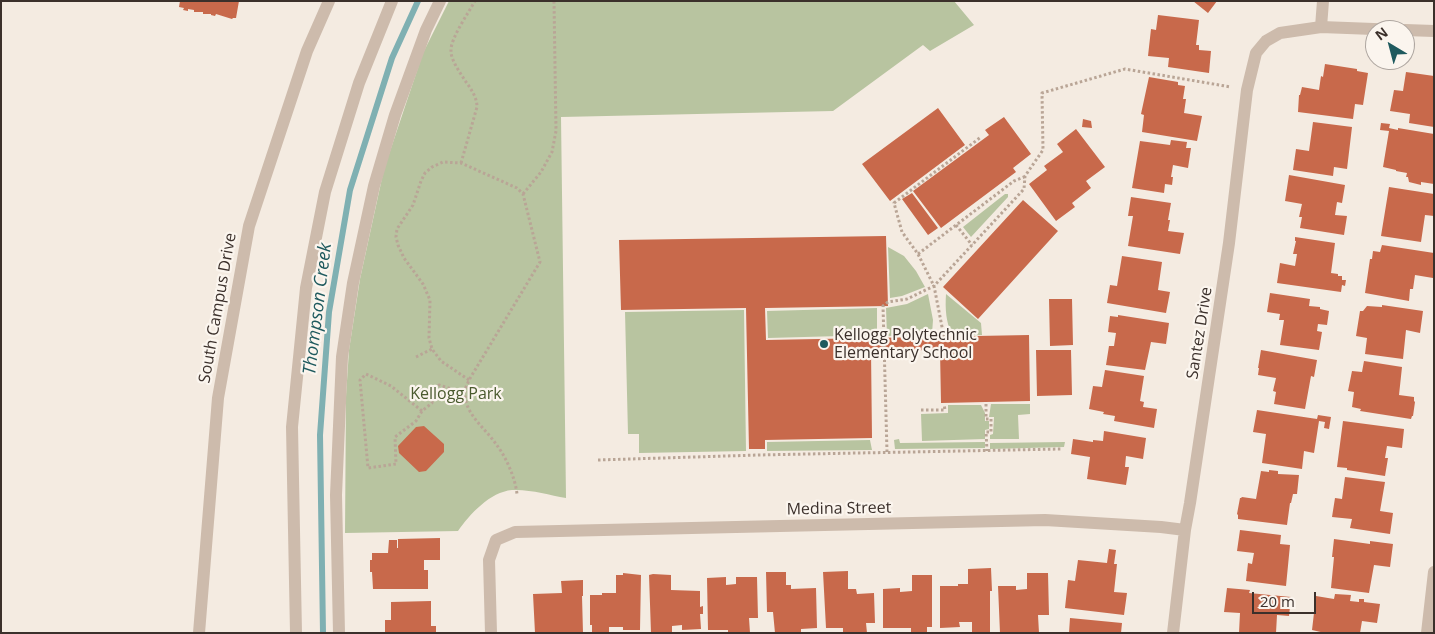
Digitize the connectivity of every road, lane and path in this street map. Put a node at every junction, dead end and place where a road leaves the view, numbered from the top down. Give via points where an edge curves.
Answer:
1 (328, 1) edge
2 (392, 1) edge
3 (440, 1) edge
4 (475, 1) edge
5 (554, 1) edge
6 (1323, 1) edge
7 (1321, 27) junction
8 (1365, 29) edge
9 (1415, 30) edge
10 (1434, 31) edge
11 (1247, 90) junction
12 (981, 137) dead end
13 (461, 163) junction
14 (1025, 176) junction
15 (523, 194) junction
16 (956, 225) junction
17 (972, 245) junction
18 (918, 254) junction
19 (934, 286) junction
20 (944, 337) dead end
21 (432, 349) junction
22 (416, 357) dead end
23 (469, 380) junction
24 (464, 393) junction
25 (944, 404) dead end
26 (986, 404) dead end
27 (921, 410) dead end
28 (422, 411) junction
29 (1061, 449) dead end
30 (987, 451) junction
31 (887, 452) junction
32 (598, 460) dead end
33 (517, 494) dead end
34 (1185, 530) junction
35 (1434, 572) edge
36 (199, 633) edge
37 (296, 633) edge
38 (339, 633) edge
39 (492, 633) edge
40 (1173, 633) edge
41 (1427, 633) edge

1 - 36 street, South Campus Drive via 308,51 250,226 218,398
2 - 37 street via 359,83 325,192 306,288 292,427
3 - 38 street via 395,115 374,186 353,283 342,357 336,495
4 - 13 path via 451,43 454,62 477,101
5 - 15 path via 556,131 552,152
6 - 7 street
7 - 8 street
7 - 11 street, Santez Drive via 1280,33 1266,41 1256,53
9 - 10 street
11 - 14 path via 1125,69 1042,93 1043,150
11 - 34 street, Santez Drive via 1229,243
12 - 18 path via 894,203 902,232
13 - 15 path via 517,188
13 - 21 path via 443,162 425,173 413,205 397,229 396,237 404,258 430,300 429,338
14 - 16 path
14 - 17 path via 1024,189
15 - 23 path via 540,262
16 - 17 path
16 - 18 path
17 - 19 path
18 - 19 path
19 - 20 path
19 - 31 path via 883,306
21 - 22 path
21 - 23 path via 442,361
23 - 24 path
24 - 28 path via 439,385 433,391 432,403
24 - 33 path via 468,410 502,454
25 - 27 path via 945,410
26 - 30 path via 986,419 991,419 991,432 986,432
28 - 28 path via 416,421 396,437 396,464 368,468 360,380 366,374 391,386
29 - 30 path
30 - 31 path
31 - 32 path
34 - 39 street, Medina Street via 1045,520 515,532 496,540 489,560
34 - 40 street, Santez Drive
35 - 41 street

